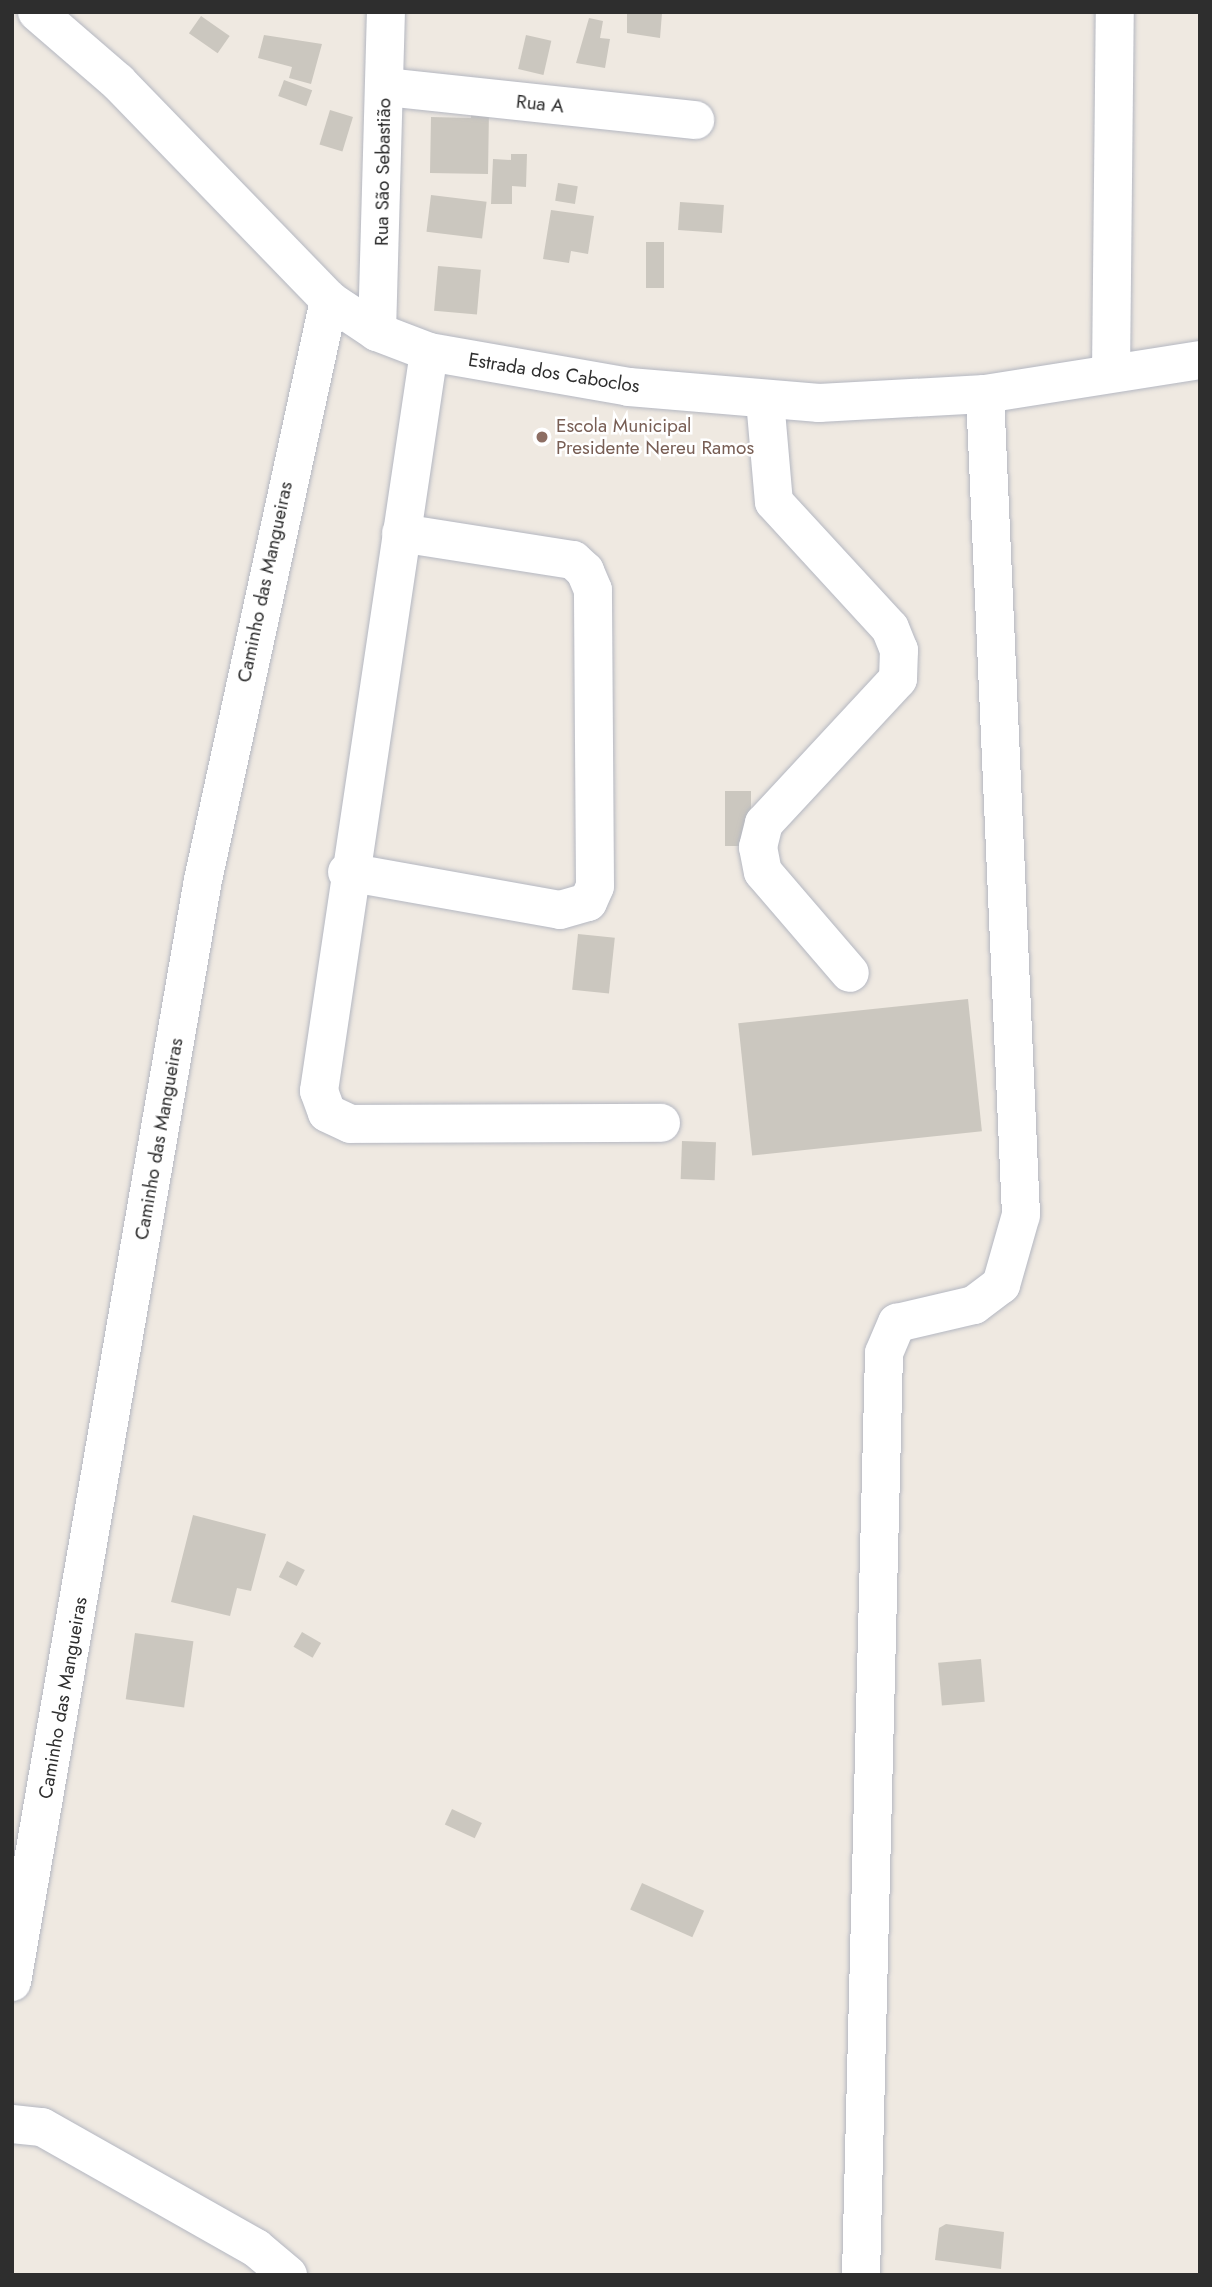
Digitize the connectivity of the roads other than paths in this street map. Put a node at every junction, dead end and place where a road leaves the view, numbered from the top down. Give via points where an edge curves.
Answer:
1 (37, 12) edge
2 (386, 12) edge
3 (1115, 12) edge
4 (385, 87) junction
5 (695, 120) dead end
6 (329, 300) junction
7 (377, 332) junction
8 (429, 352) junction
9 (1200, 360) edge
10 (1111, 372) junction
11 (985, 394) junction
12 (765, 400) junction
13 (401, 533) junction
14 (347, 872) junction
15 (850, 973) dead end
16 (661, 1123) dead end
17 (12, 1982) edge
18 (12, 2124) edge
19 (255, 2262) edge
20 (288, 2275) edge
21 (861, 2275) edge

1 - 6 street, Estrada dos Caboclos via 118,82
2 - 4 street, Rua São Sebastião
3 - 10 street
4 - 5 street, Rua A
4 - 7 street, Rua São Sebastião
6 - 7 street, Estrada dos Caboclos
6 - 17 street, Caminho das Mangueiras via 202,880
7 - 8 street, Estrada dos Caboclos
8 - 12 street, Estrada dos Caboclos via 629,387
8 - 13 street
9 - 10 street, Estrada dos Caboclos
10 - 11 street, Estrada dos Caboclos
11 - 12 street, Estrada dos Caboclos
11 - 21 street via 1021,1215 1000,1285 974,1306 897,1323 884,1353
12 - 15 street via 774,502 890,628 899,650 898,680 764,823 758,847 763,872
13 - 14 street
13 - 14 street via 573,560 585,571 593,590 595,886 588,902 560,910
14 - 16 street via 319,1091 327,1113 351,1124
18 - 19 street via 42,2127
19 - 20 street

